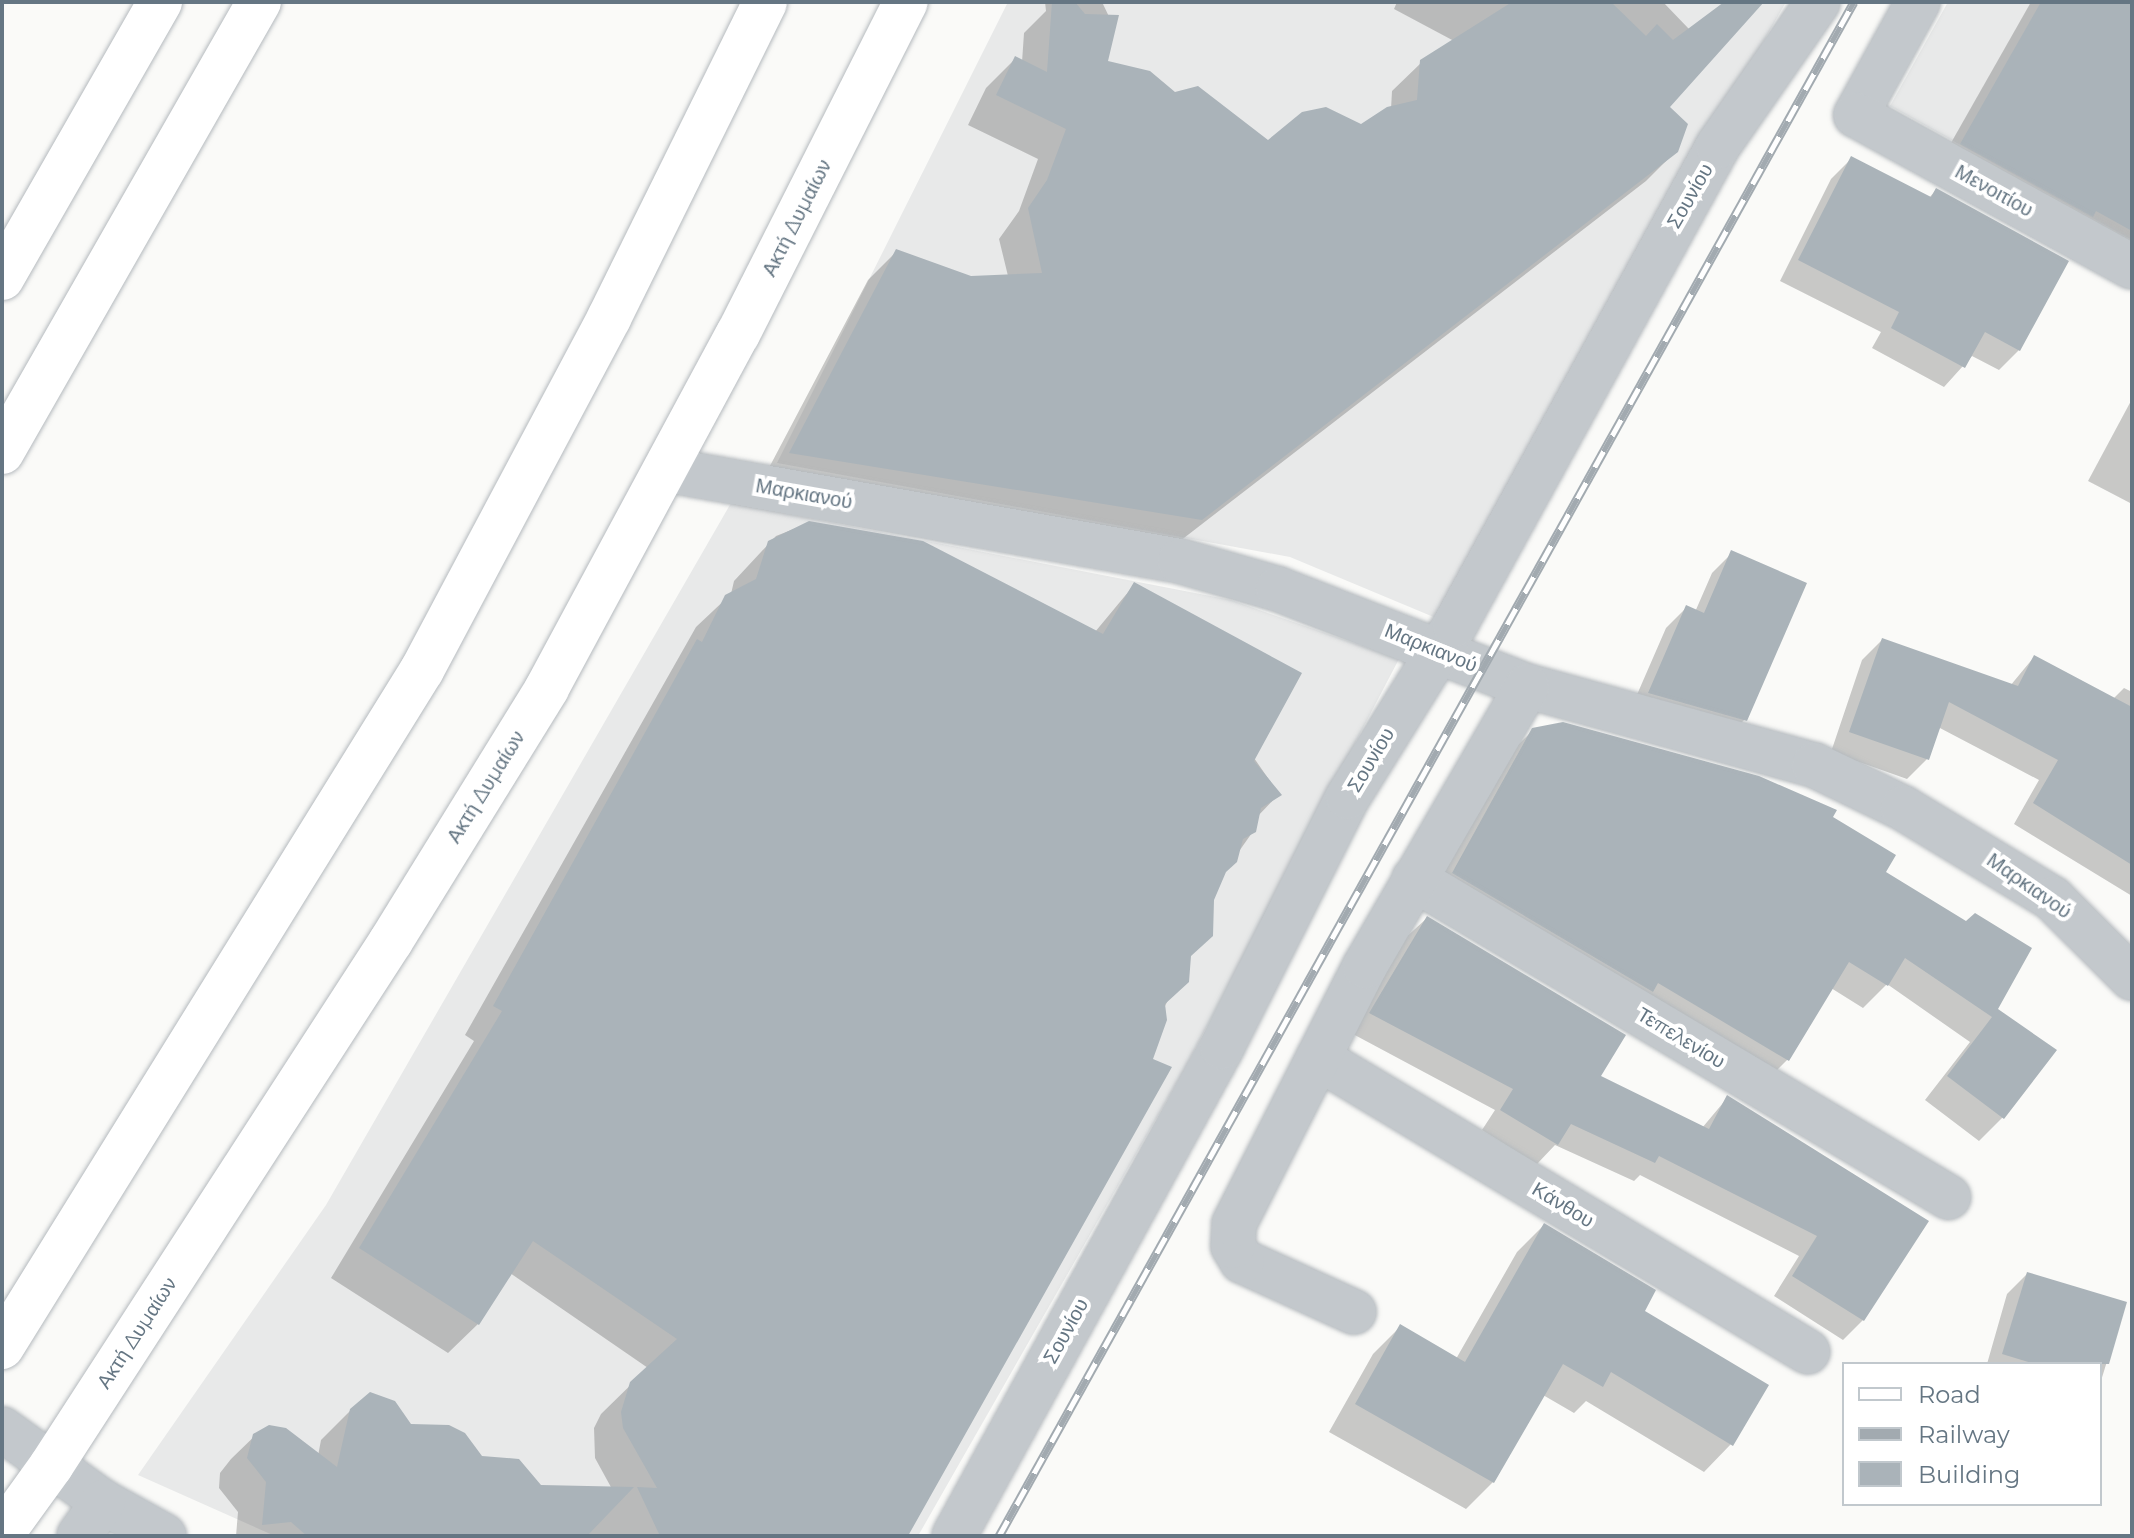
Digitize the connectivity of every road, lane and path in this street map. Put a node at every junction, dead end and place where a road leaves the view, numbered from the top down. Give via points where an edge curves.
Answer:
1 (160, 2) edge
2 (259, 2) edge
3 (765, 2) edge
4 (906, 2) edge
5 (1818, 2) edge
6 (1918, 2) edge
7 (2132, 267) edge
8 (2, 278) edge
9 (2, 452) edge
10 (667, 470) junction
11 (1439, 649) junction
12 (1527, 686) junction
13 (1414, 879) junction
14 (2132, 978) edge
15 (1318, 1058) junction
16 (1948, 1197) dead end
17 (1354, 1312) dead end
18 (2, 1347) edge
19 (1808, 1352) dead end
20 (2, 1429) edge
21 (51, 1466) junction
22 (91, 1519) edge
23 (2, 1534) edge
24 (164, 1536) edge
25 (954, 1536) edge

1 - 8 main road
2 - 9 main road
3 - 18 main road via 609,318 422,670
4 - 10 main road, Ακτή Δυμαίων
5 - 11 street, Σουνίου via 1718,146
6 - 7 street, Μενοιτίου via 1856,115
10 - 11 street, Μαρκιανού via 1180,561 1278,589
10 - 21 main road, Ακτή Δυμαίων via 481,795
11 - 12 street, Μαρκιανού
11 - 25 street, Σουνίου via 1312,864 1222,1047
12 - 13 street
12 - 14 street, Μαρκιανού via 1814,765 1903,808 2017,875 2089,930
13 - 15 street
13 - 16 street, Τεπελενίου
15 - 17 street via 1234,1224 1233,1246 1242,1261
15 - 19 street, Κάνθου
20 - 21 street
21 - 22 street
21 - 23 main road, Ακτή Δυμαίων
22 - 24 street

